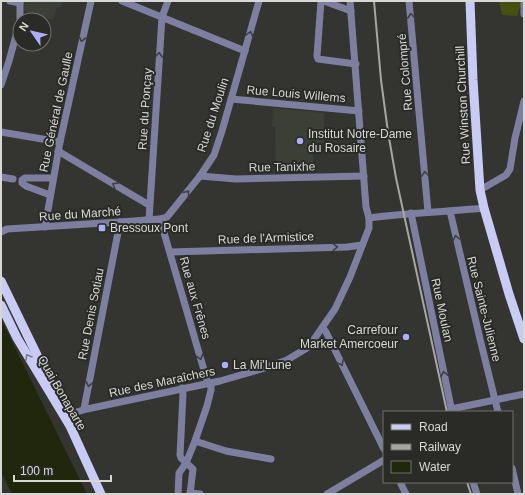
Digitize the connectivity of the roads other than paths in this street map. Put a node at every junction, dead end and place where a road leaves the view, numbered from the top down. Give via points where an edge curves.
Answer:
1 (10, 1) edge
2 (91, 1) edge
3 (122, 1) edge
4 (168, 1) edge
5 (259, 1) edge
6 (321, 1) edge
7 (324, 1) edge
8 (350, 1) edge
9 (410, 1) edge
10 (470, 1) edge
11 (20, 2) edge
12 (524, 4) edge
13 (351, 11) junction
14 (524, 14) edge
15 (162, 17) junction
16 (245, 51) junction
17 (356, 64) junction
18 (1, 85) edge
19 (231, 99) junction
20 (524, 102) edge
21 (359, 111) junction
22 (1, 132) edge
23 (60, 142) junction
24 (58, 151) junction
25 (200, 176) junction
26 (364, 176) junction
27 (1, 177) edge
28 (53, 178) junction
29 (13, 179) dead end
30 (480, 190) junction
31 (50, 195) junction
32 (149, 205) junction
33 (484, 208) junction
34 (450, 211) junction
35 (428, 212) junction
36 (410, 213) junction
37 (369, 218) junction
38 (160, 219) junction
39 (148, 220) junction
40 (120, 222) junction
41 (45, 227) junction
42 (1, 232) edge
43 (362, 244) junction
44 (170, 252) junction
45 (1, 281) edge
46 (1, 305) edge
47 (323, 328) junction
48 (524, 339) edge
49 (210, 383) junction
50 (182, 388) junction
51 (524, 394) edge
52 (496, 400) junction
53 (84, 409) junction
54 (452, 410) edge
55 (498, 411) edge
56 (66, 415) junction
57 (70, 426) junction
58 (195, 441) junction
59 (383, 447) edge
60 (270, 459) dead end
61 (383, 461) edge
62 (186, 462) junction
63 (513, 472) edge
64 (400, 483) edge
65 (473, 483) edge
66 (190, 493) edge
67 (101, 494) edge
68 (178, 494) edge
69 (200, 494) edge
70 (327, 494) edge
71 (406, 494) edge
72 (477, 494) edge
73 (518, 494) edge

1 - 11 street
2 -> 23 street, Rue Général de Gaulle
3 - 15 street
4 - 15 street, Rue du Ponçay
16 -> 5 street, Rue du Moulin
6 - 17 street via 318,59
7 - 13 street
8 - 13 street
35 -> 9 street, Rue Colompré
10 - 30 main road, Rue Winston Churchill
11 - 18 street via 20,21
12 - 14 street
13 - 17 street
15 - 16 street
32 -> 15 street, Rue du Ponçay
16 - 19 street, Rue du Moulin
17 - 21 street
19 - 21 street, Rue Louis Willems
19 - 25 street, Rue du Moulin via 214,155
20 - 30 street via 510,170
21 - 26 street
22 - 23 street
23 - 24 street, Rue Général de Gaulle
24 - 28 street, Rue Général de Gaulle
32 -> 24 street
25 - 26 street, Rue Tanixhe via 236,179
38 -> 25 street, Rue du Moulin via 169,216
26 - 37 street
27 - 29 street
28 - 31 street, Rue Général de Gaulle
28 - 31 street via 22,180 26,186
30 - 33 main road, Rue Winston Churchill
31 - 41 street, Rue Général de Gaulle
32 - 39 street, Rue du Ponçay
33 - 34 street
33 - 48 main road, Rue Winston Churchill via 508,294
34 - 35 street
52 -> 34 street, Rue Sainte-Julienne
35 - 36 street
36 - 37 street
54 -> 36 street, Rue Moulan
37 - 43 street, Rue des Maraîchers via 369,228
38 - 39 street, Rue du Marché
38 - 44 street, Rue aux Frênes
39 - 40 street, Rue du Marché
40 - 41 street, Rue du Marché
40 -> 53 street, Rue Denis Sotiau
41 - 42 street, Rue du Marché
44 -> 43 street, Rue de l'Armistice via 347,247
43 - 47 street, Rue des Maraîchers via 350,277
44 -> 49 street, Rue aux Frênes
45 - 56 main road
57 -> 46 main road, Quai Bonaparte via 17,338
47 - 49 street, Rue des Maraîchers via 307,348 286,360
47 -> 59 street
49 - 50 street, Rue des Maraîchers
49 - 58 street via 207,406
50 - 53 street, Rue des Maraîchers
50 - 62 street via 180,455
51 - 52 street
52 - 54 street
52 - 55 street, Rue Sainte-Julienne
53 - 56 street, Rue des Maraîchers
56 - 57 main road
57 - 67 main road, Quai Bonaparte
58 - 60 street via 226,451
58 - 62 street
61 - 70 street
62 - 66 street via 193,469
62 - 68 street via 180,473
63 - 73 street
64 - 71 street
65 - 72 street
66 - 69 street

